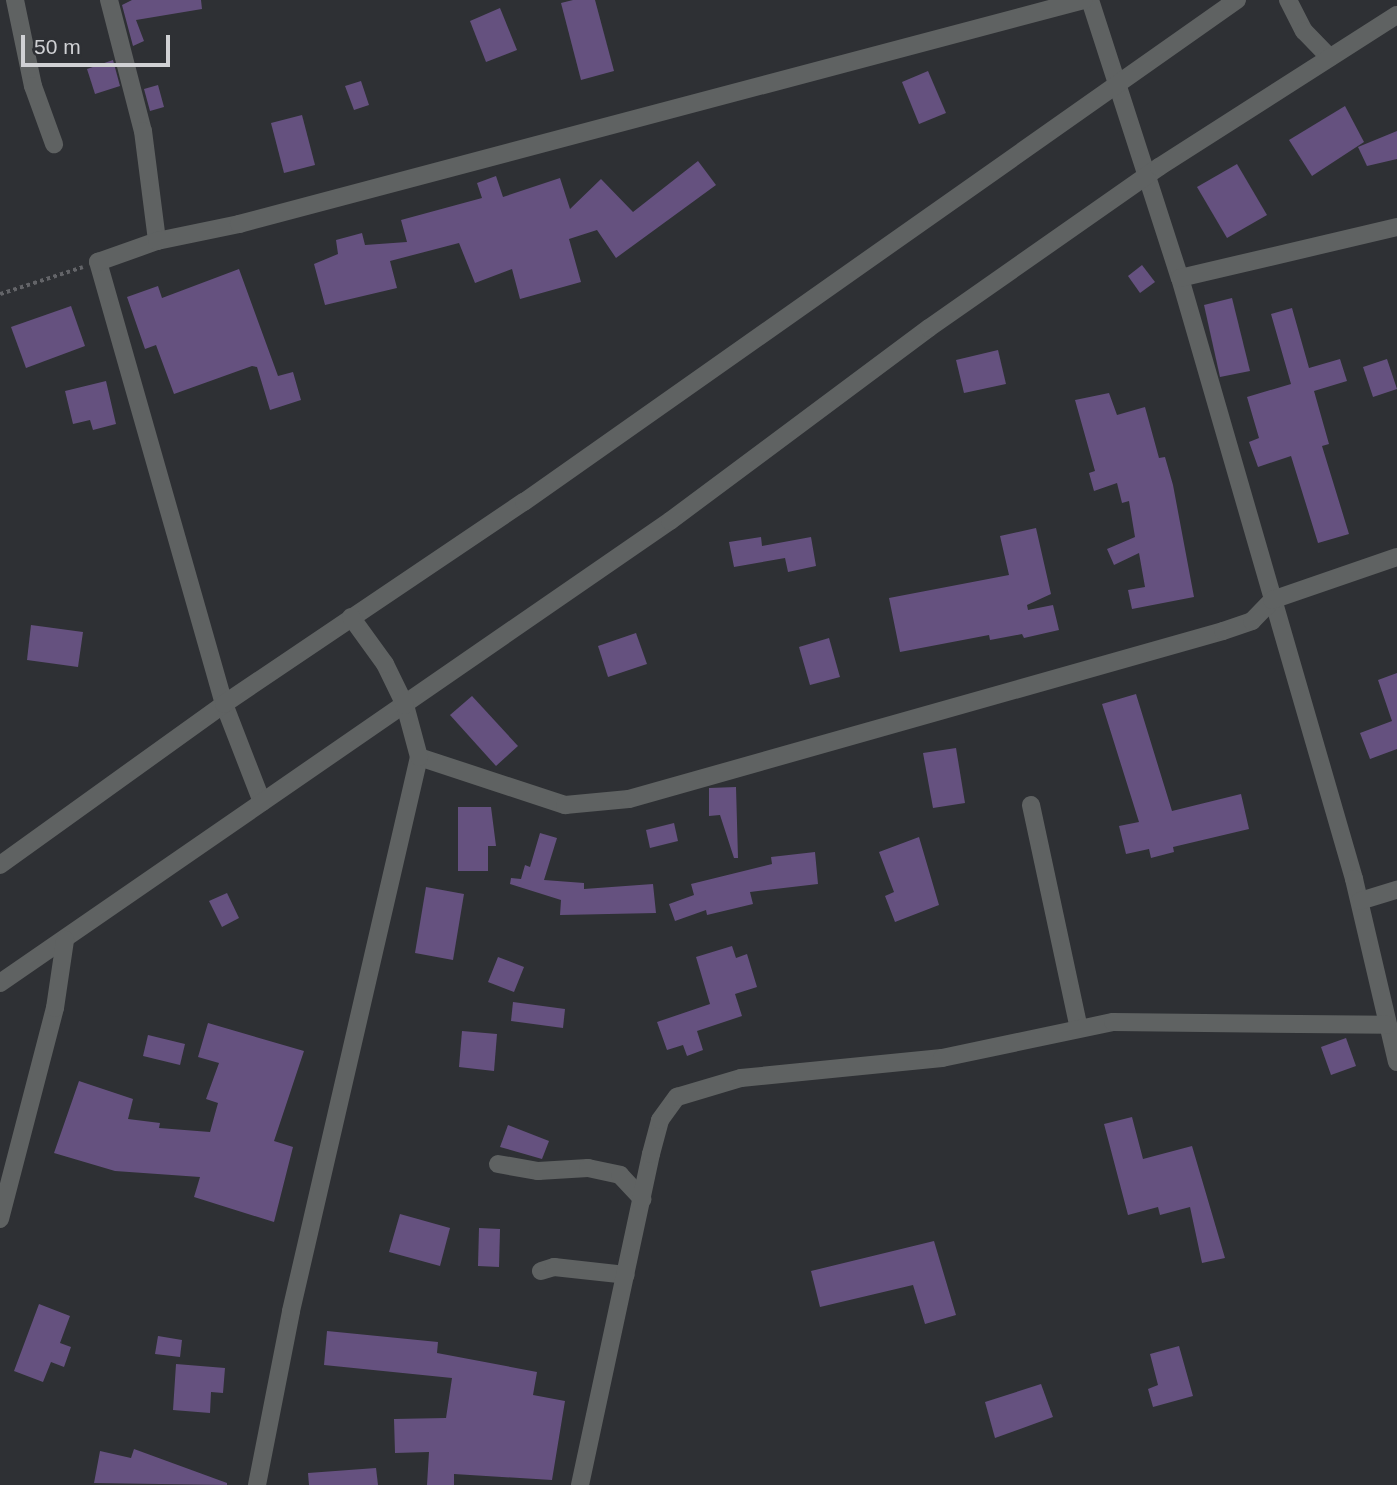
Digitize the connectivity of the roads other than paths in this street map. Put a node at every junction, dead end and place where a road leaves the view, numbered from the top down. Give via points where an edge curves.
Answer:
1 (15, 0) edge
2 (109, 0) edge
3 (1084, 0) edge
4 (1090, 0) edge
5 (1237, 0) edge
6 (1288, 0) edge
7 (1397, 15) edge
8 (1330, 58) junction
9 (1118, 84) junction
10 (54, 144) dead end
11 (1146, 178) junction
12 (1397, 227) edge
13 (158, 241) junction
14 (1180, 278) junction
15 (1397, 557) edge
16 (1272, 600) junction
17 (351, 617) junction
18 (224, 704) junction
19 (405, 705) junction
20 (419, 757) junction
21 (261, 802) junction
22 (1031, 805) dead end
23 (0, 865) edge
24 (1397, 890) edge
25 (1360, 901) junction
26 (65, 940) junction
27 (0, 984) edge
28 (1387, 1025) junction
29 (1079, 1028) junction
30 (1397, 1062) edge
31 (498, 1164) dead end
32 (642, 1199) junction
33 (0, 1219) edge
34 (541, 1271) dead end
35 (626, 1275) junction
36 (257, 1485) edge
37 (580, 1485) edge

1 - 10 street via 33,86
2 - 13 street via 143,131
3 - 13 street via 239,224
4 - 9 street
5 - 9 street
6 - 8 street via 1304,31
7 - 8 street
8 - 11 street
9 - 11 street
9 - 17 street via 524,502
11 - 14 street
11 - 19 street via 929,328 670,521
12 - 14 street
13 - 18 street via 98,262
14 - 16 street
15 - 16 street
16 - 20 street via 1252,621 1223,631 629,799 565,805
16 - 25 street
17 - 18 street
17 - 19 street via 385,664
18 - 21 street
18 - 23 street
19 - 20 street
19 - 21 street
20 - 36 street via 290,1311
21 - 26 street
22 - 29 street
24 - 25 street
25 - 28 street
26 - 27 street
26 - 33 street via 55,1008
28 - 29 street via 1112,1022
28 - 30 street
29 - 32 street via 942,1058 741,1078 686,1092 669,1105 660,1120
31 - 32 street via 538,1171 588,1168 620,1175
32 - 35 street
34 - 35 street via 554,1267
35 - 37 street

